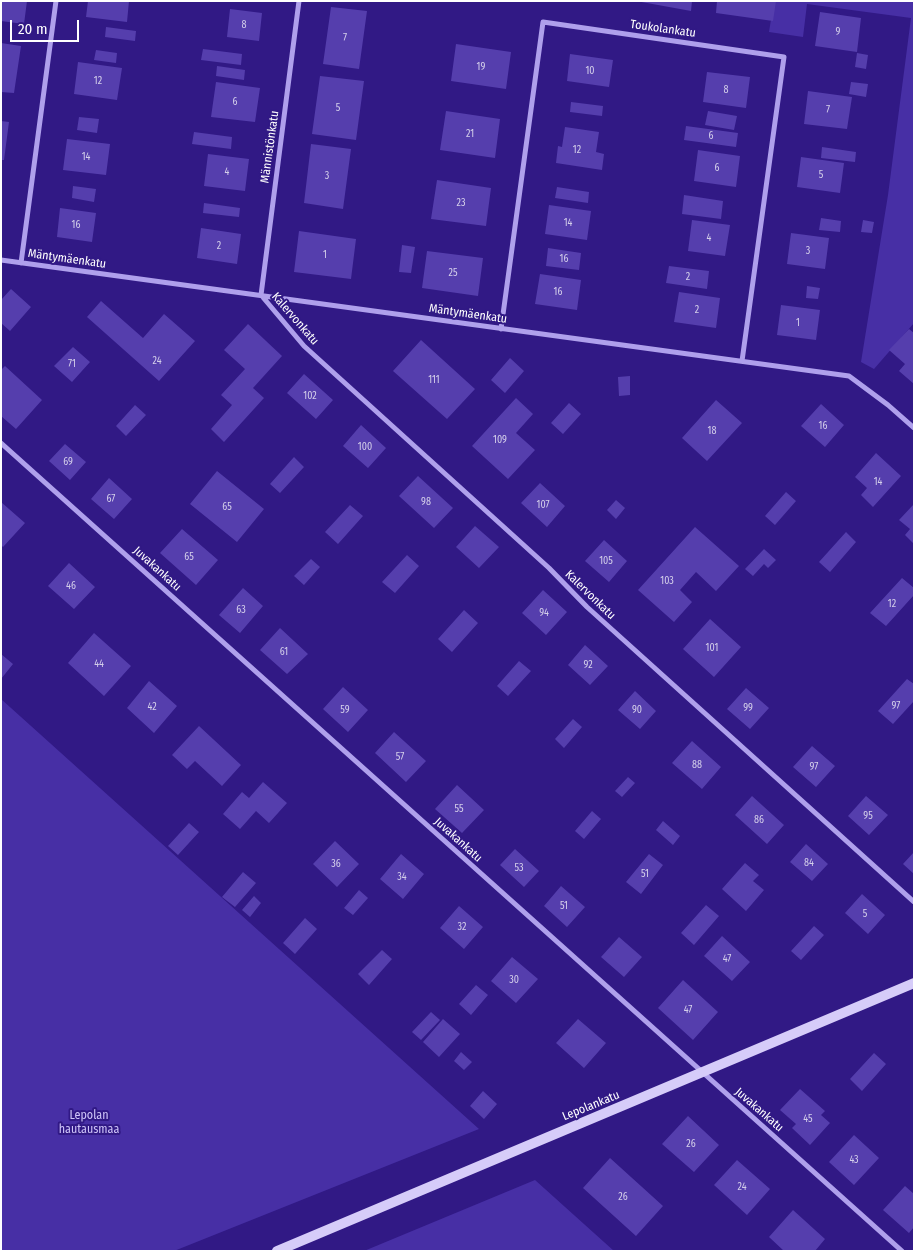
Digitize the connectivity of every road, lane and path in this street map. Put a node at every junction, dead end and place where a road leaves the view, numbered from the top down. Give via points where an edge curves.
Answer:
1 (56, 1) edge
2 (299, 1) edge
3 (1, 260) edge
4 (21, 263) junction
5 (261, 295) junction
6 (501, 329) junction
7 (742, 361) junction
8 (914, 428) edge
9 (1, 443) edge
10 (914, 902) edge
11 (914, 983) edge
12 (702, 1073) junction
13 (277, 1251) edge
14 (902, 1251) edge

1 - 4 street
2 - 5 street, Männistönkatu
3 - 4 street, Mäntymäenkatu
4 - 5 street, Mäntymäenkatu
5 - 6 street, Mäntymäenkatu
5 - 10 street, Kalervonkatu via 304,346 548,568 594,614
6 - 7 street, Mäntymäenkatu
6 - 7 street, Toukolankatu via 544,22 784,57
7 - 8 street, Mäntymäenkatu via 849,376
9 - 12 street, Juvakankatu
11 - 12 main road, Lepolankatu
12 - 13 main road, Lepolankatu
12 - 14 street, Juvakankatu

